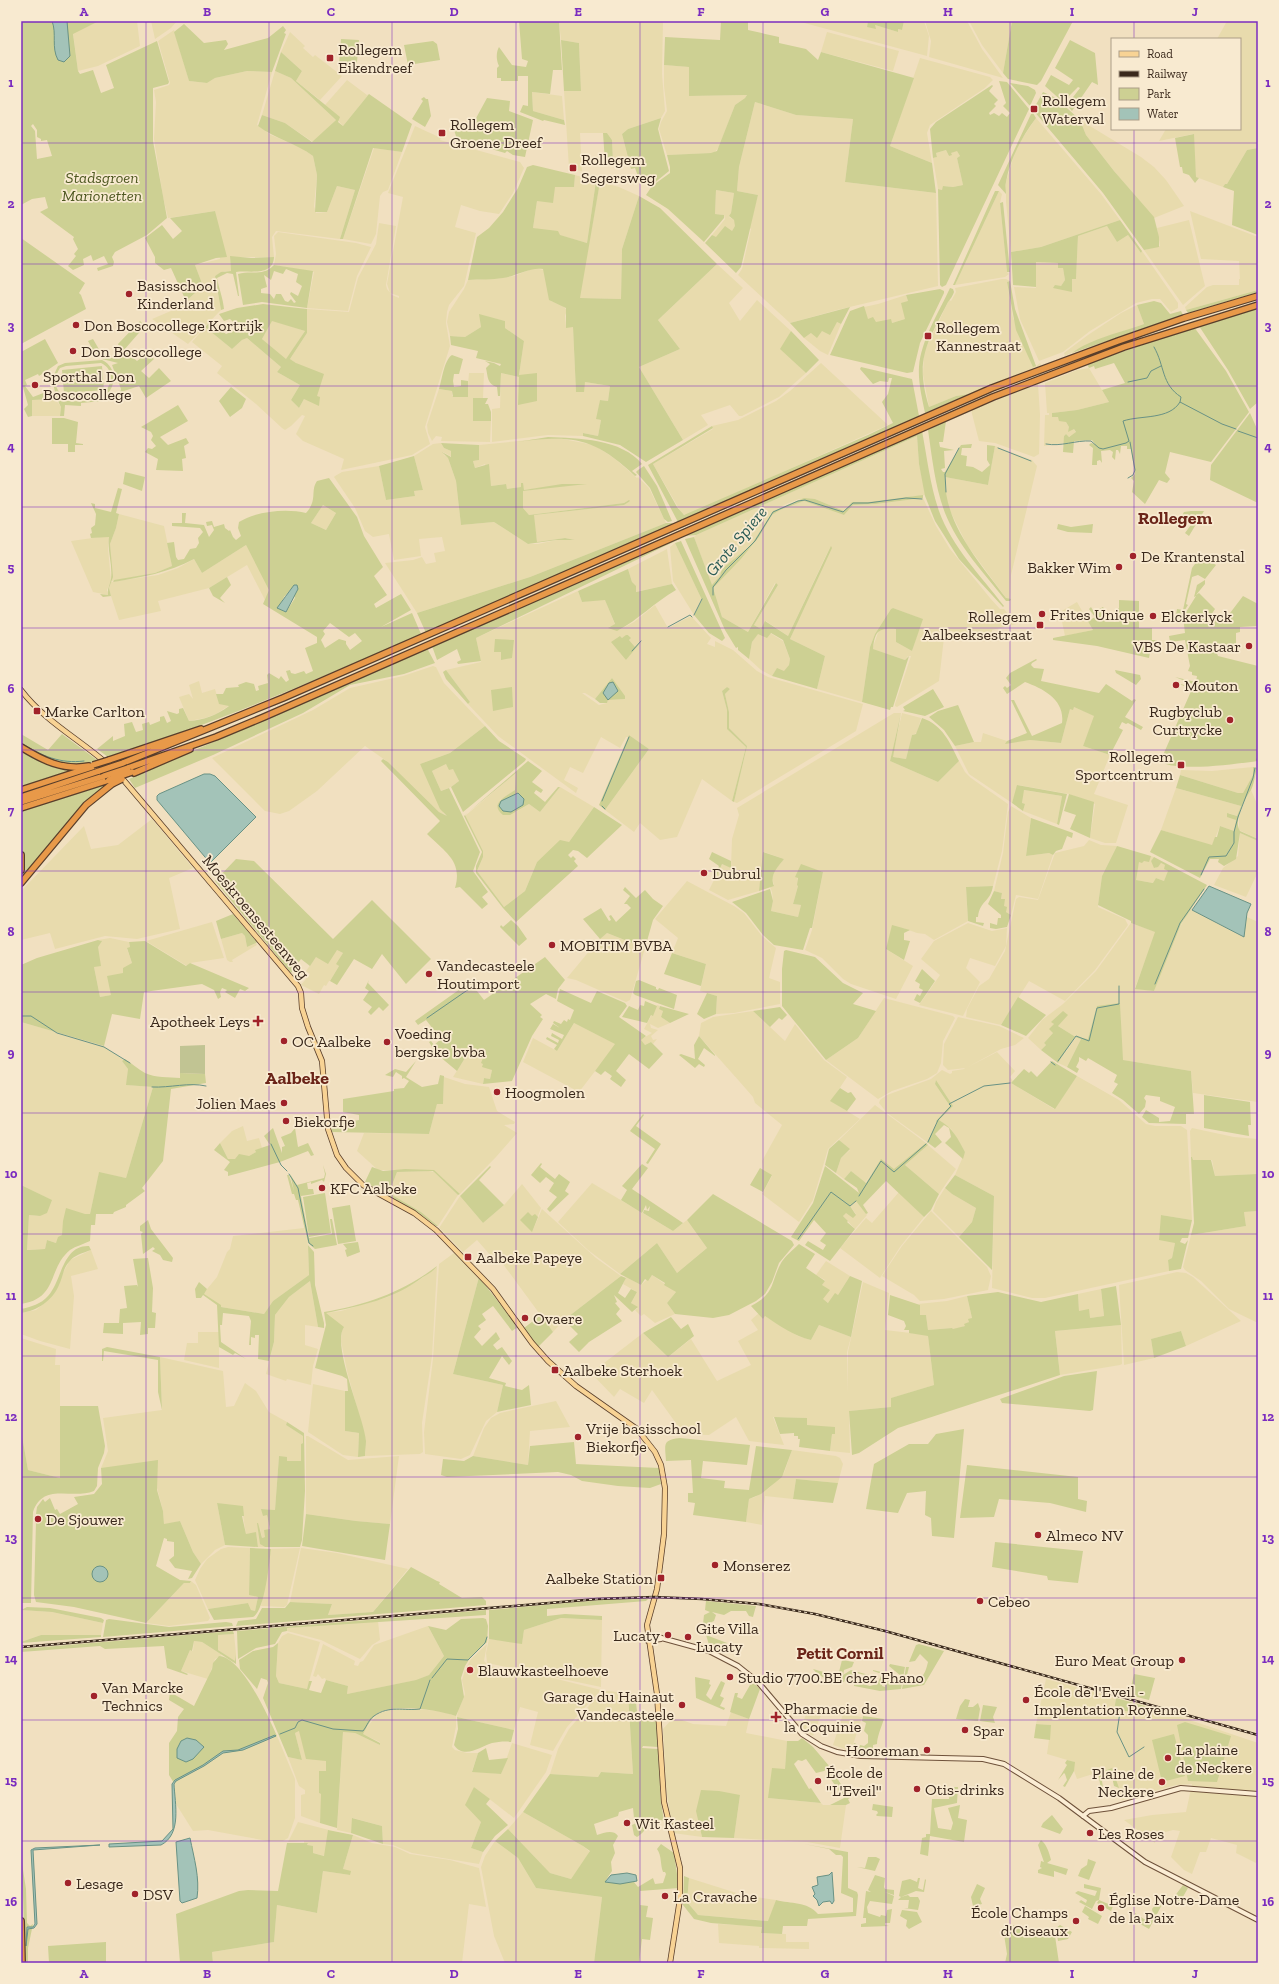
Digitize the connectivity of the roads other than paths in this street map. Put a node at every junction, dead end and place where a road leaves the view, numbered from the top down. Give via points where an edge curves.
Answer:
1 (1258, 296) edge
2 (1258, 305) edge
3 (21, 688) edge
4 (219, 725) junction
5 (216, 737) junction
6 (21, 747) edge
7 (96, 767) junction
8 (108, 780) junction
9 (21, 790) edge
10 (21, 797) edge
11 (21, 802) edge
12 (21, 808) edge
13 (21, 855) edge
14 (21, 870) edge
15 (21, 883) edge
16 (648, 1639) junction
17 (1258, 1794) edge
18 (1085, 1818) junction
19 (1258, 1920) edge
20 (21, 1921) edge
21 (22, 1963) edge
22 (670, 1963) edge

1 - 4 highway via 1132,335 992,388
2 - 5 highway via 1124,347 986,400
3 - 16 main road, Moeskroensesteenweg via 48,719 100,757 136,794 298,986 308,1027 323,1063 328,1129 346,1168 364,1185 414,1213 436,1230 493,1289 548,1361 576,1386 633,1425 655,1452 664,1476 665,1510 661,1555 648,1618
4 - 7 highway, bridge via 109,760
4 - 7 highway, bridge via 123,763
5 - 8 highway, bridge via 133,773
5 - 8 highway, bridge via 128,768
6 - 7 highway via 57,765
7 - 9 highway
7 - 10 highway
8 - 11 highway
8 - 12 highway
8 - 15 highway
13 - 14 highway
16 - 18 main road via 656,1637 710,1651 738,1666 768,1693 795,1727 821,1746 851,1755 994,1761 1018,1772
16 - 22 main road, Moeskroensesteenweg via 657,1694 664,1796 680,1868 680,1899
17 - 18 main road via 1181,1788 1092,1811
18 - 19 main road via 1145,1862
20 - 21 highway

